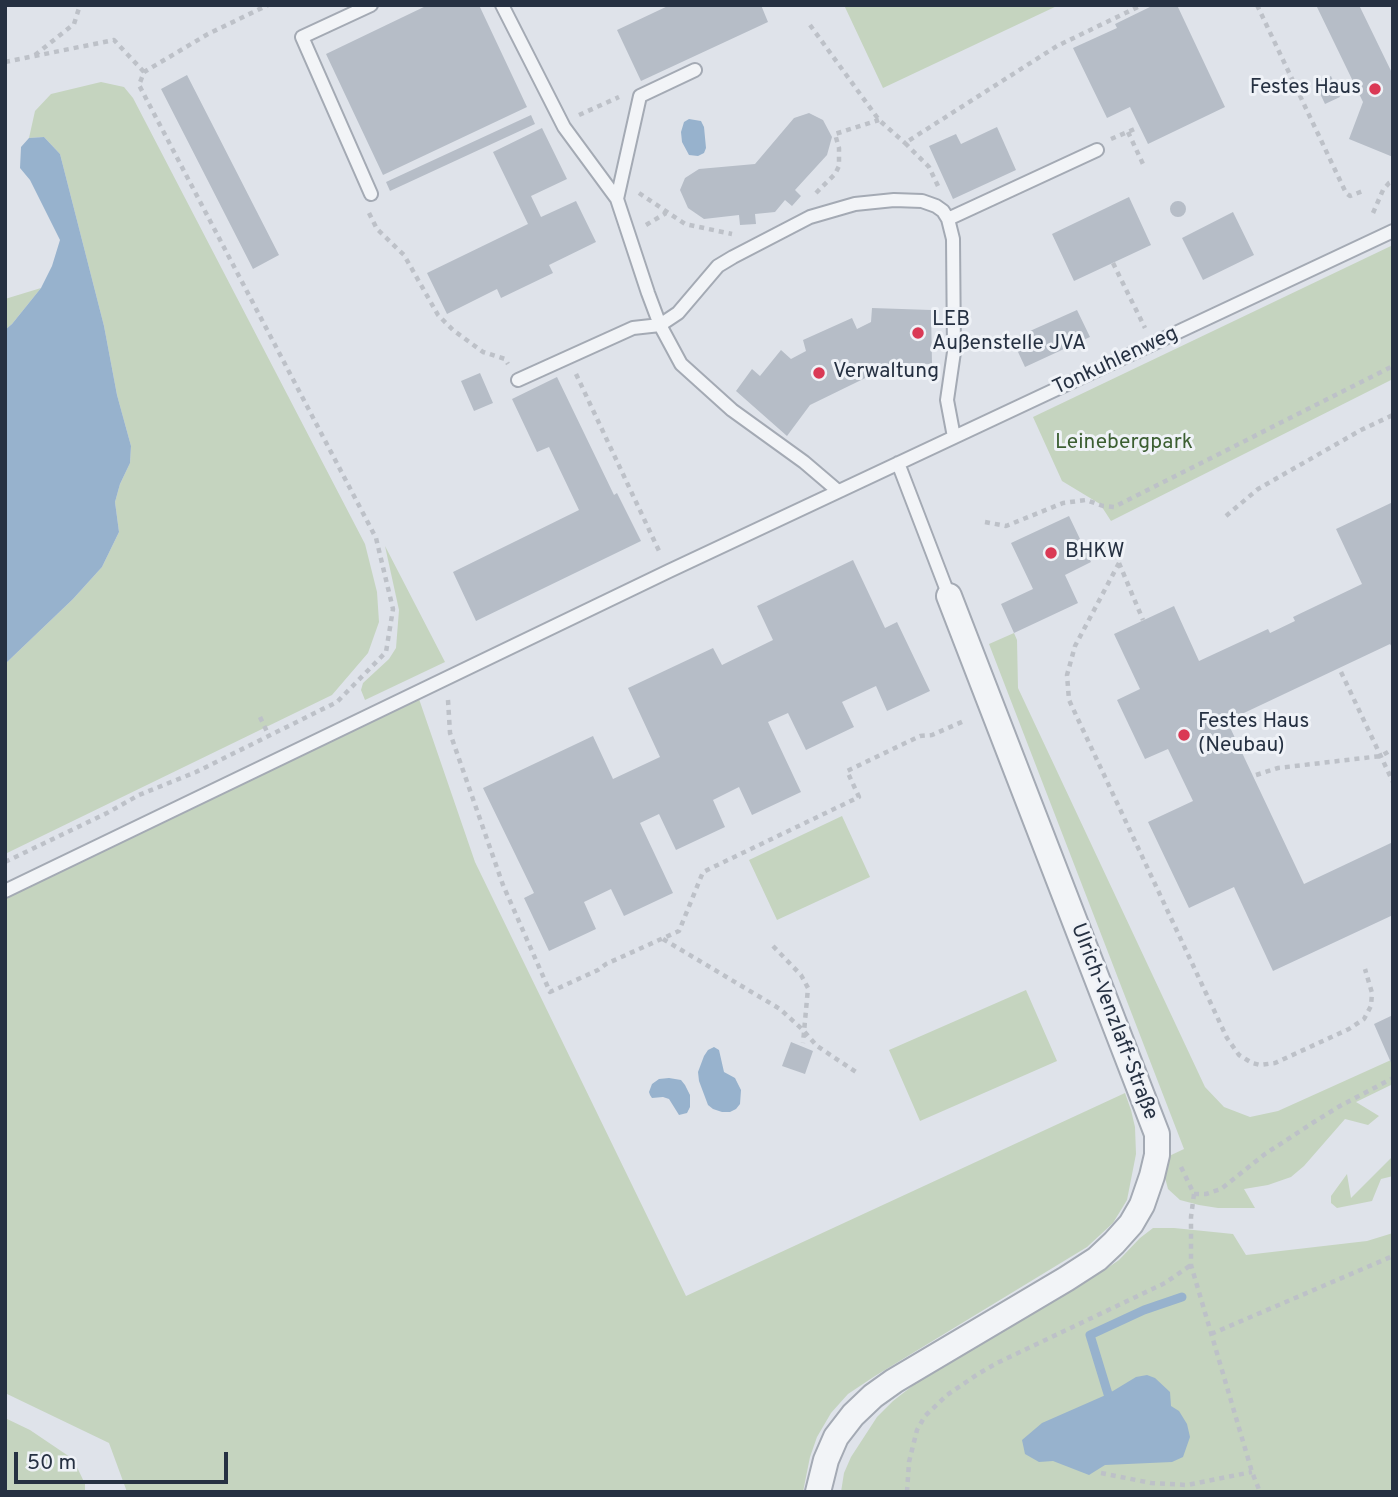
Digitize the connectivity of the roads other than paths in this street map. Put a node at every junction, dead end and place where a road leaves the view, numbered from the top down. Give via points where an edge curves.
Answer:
1 (371, 5) edge
2 (502, 5) edge
3 (695, 70) dead end
4 (1097, 150) dead end
5 (371, 194) road end
6 (617, 200) junction
7 (948, 219) junction
8 (1393, 231) edge
9 (660, 325) junction
10 (518, 380) road end
11 (954, 437) junction
12 (898, 463) junction
13 (838, 491) junction
14 (949, 596) joint
15 (5, 891) edge
16 (818, 1492) edge

1 - 5 lane via 302,37
2 - 6 lane via 562,123
3 - 6 lane via 640,96
4 - 7 lane
6 - 9 lane
7 - 9 lane via 936,206 922,201 855,204 810,217 718,266 678,313
7 - 11 lane via 953,239 954,352 947,400
8 - 11 lane, Tonkuhlenweg
9 - 10 lane via 633,328
9 - 13 lane via 681,364 732,411
11 - 12 lane, Tonkuhlenweg
12 - 13 lane, Tonkuhlenweg
12 - 14 lane, Ulrich-Venzlaff-Straße
13 - 15 lane, Tonkuhlenweg
14 - 16 street, Ulrich-Venzlaff-Straße via 1157,1134 1157,1155 1142,1205 1114,1243 1066,1279 873,1396 836,1437

